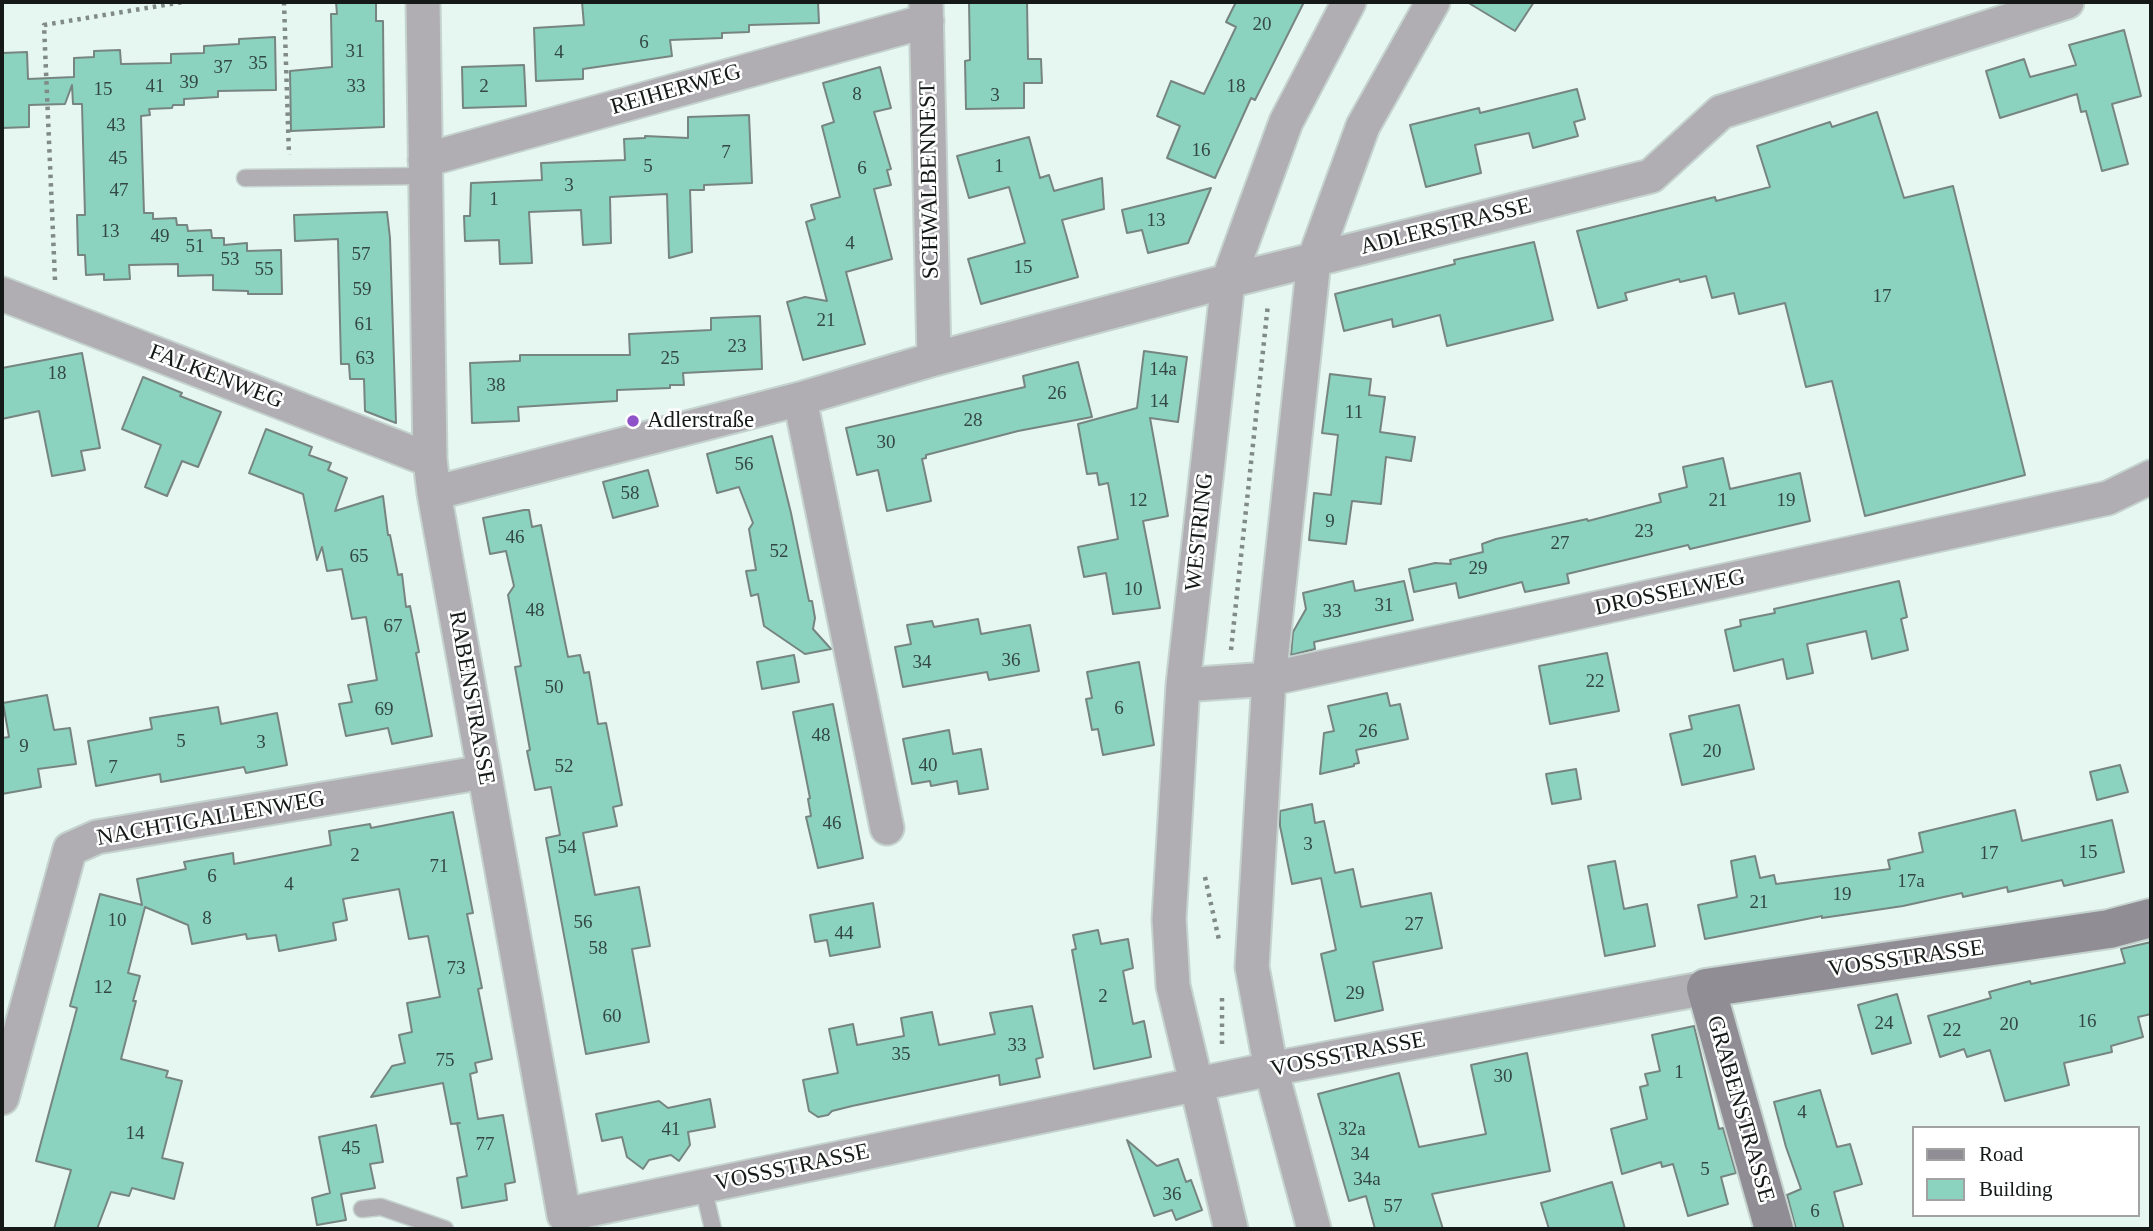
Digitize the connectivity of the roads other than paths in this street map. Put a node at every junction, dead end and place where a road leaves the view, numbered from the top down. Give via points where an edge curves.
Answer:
1 (423, 2) edge
2 (1349, 2) edge
3 (1433, 2) edge
4 (2067, 2) edge
5 (926, 11) edge
6 (426, 168) junction
7 (244, 178) dead end
8 (1314, 260) junction
9 (1228, 281) junction
10 (2, 294) edge
11 (934, 359) junction
12 (800, 399) junction
13 (430, 460) junction
14 (2151, 477) edge
15 (434, 493) junction
16 (1269, 679) junction
17 (1183, 685) junction
18 (484, 772) junction
19 (887, 828) dead end
20 (2151, 918) edge
21 (1706, 988) junction
22 (1270, 1069) junction
23 (1196, 1085) junction
24 (2, 1098) edge
25 (703, 1187) junction
26 (362, 1209) dead end
27 (561, 1222) edge
28 (445, 1229) edge
29 (713, 1229) edge
30 (1231, 1229) edge
31 (1314, 1229) edge
32 (1774, 1229) edge

1 - 6 street, RABENSTRASSE
2 - 9 street, WESTRING via 1286,122
3 - 8 street via 1363,125
4 - 8 street, ADLERSTRASSE via 1721,112 1651,176
5 - 6 street, REIHERWEG
5 - 11 street, SCHWALBENNEST
6 - 7 lane
6 - 13 street, RABENSTRASSE
8 - 9 street, ADLERSTRASSE
8 - 16 street
9 - 11 street, ADLERSTRASSE
9 - 17 street, WESTRING
10 - 13 street, FALKENWEG
11 - 12 street, ADLERSTRASSE
12 - 15 street, ADLERSTRASSE
12 - 19 street
13 - 15 street, RABENSTRASSE
14 - 16 street, DROSSELWEG via 2108,498
15 - 18 street, RABENSTRASSE
16 - 17 street, DROSSELWEG
16 - 22 street via 1252,967
17 - 23 street, WESTRING via 1169,919 1173,986
18 - 24 street, NACHTIGALLENWEG via 97,837 70,849
18 - 27 street, RABENSTRASSE
20 - 21 street, VOSSSTRASSE via 2109,929
21 - 22 street, VOSSSTRASSE
21 - 32 street, GRABENSTRASSE
22 - 23 street, VOSSSTRASSE
22 - 31 street
23 - 25 street, VOSSSTRASSE
23 - 30 street, WESTRING
25 - 27 street, VOSSSTRASSE
25 - 29 lane
26 - 28 lane via 380,1207

